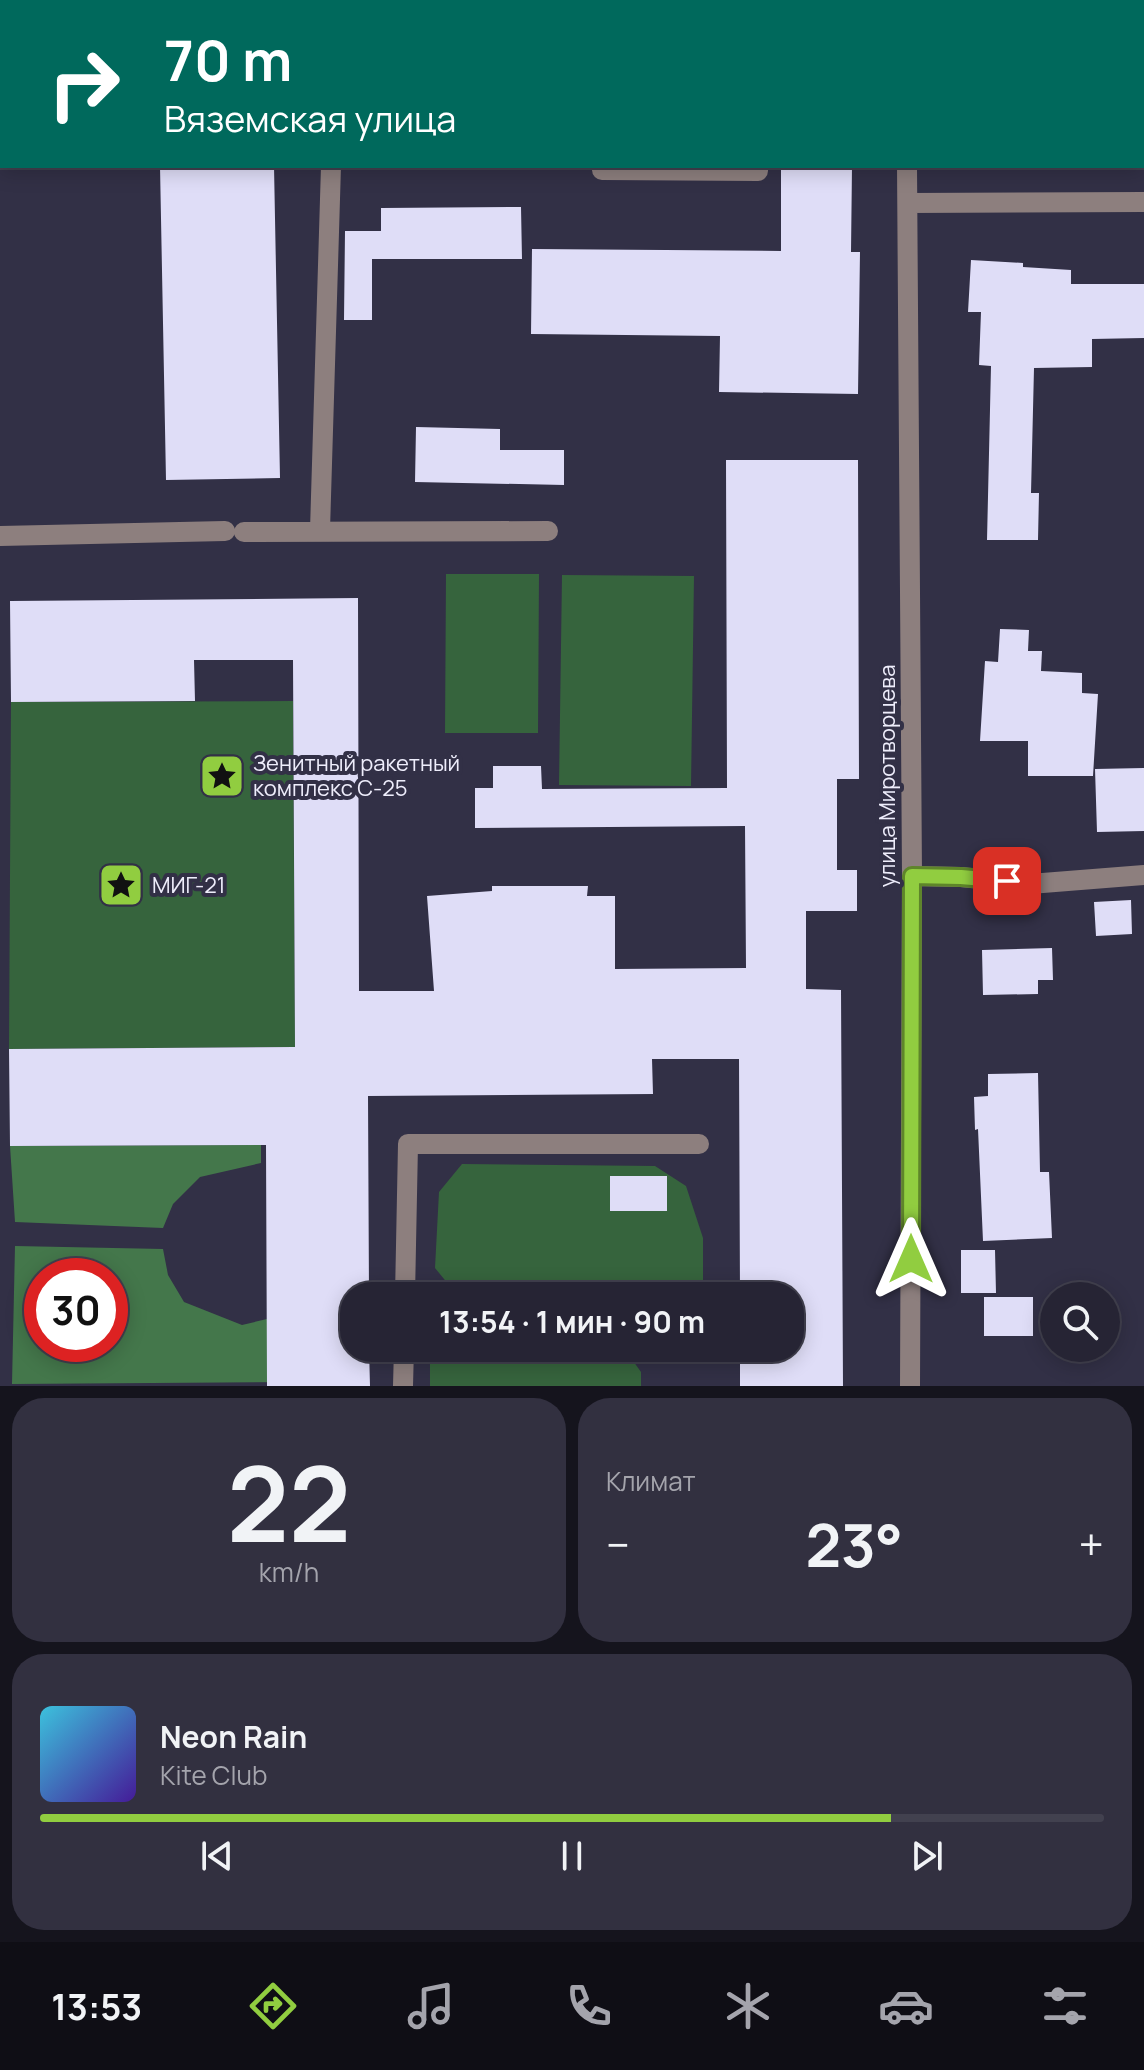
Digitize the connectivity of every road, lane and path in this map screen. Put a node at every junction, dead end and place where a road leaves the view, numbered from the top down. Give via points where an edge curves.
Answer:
1 (331, 168) edge
2 (758, 168) edge
3 (907, 168) edge
4 (602, 170) dead end
5 (1144, 202) edge
6 (908, 203) junction
7 (320, 530) junction
8 (548, 531) dead end
9 (0, 536) edge
10 (1144, 875) edge
11 (912, 876) junction
12 (699, 1144) dead end
13 (405, 1282) edge
14 (404, 1362) edge
15 (403, 1386) edge
16 (910, 1386) edge

1 - 7 street
2 - 4 street
3 - 6 street, улица Миротворцева
5 - 6 street
6 - 11 street, улица Миротворцева
7 - 8 street
7 - 9 street
10 - 11 street via 1030,884
11 - 16 street, улица Миротворцева
12 - 13 street via 408,1144
14 - 15 street

